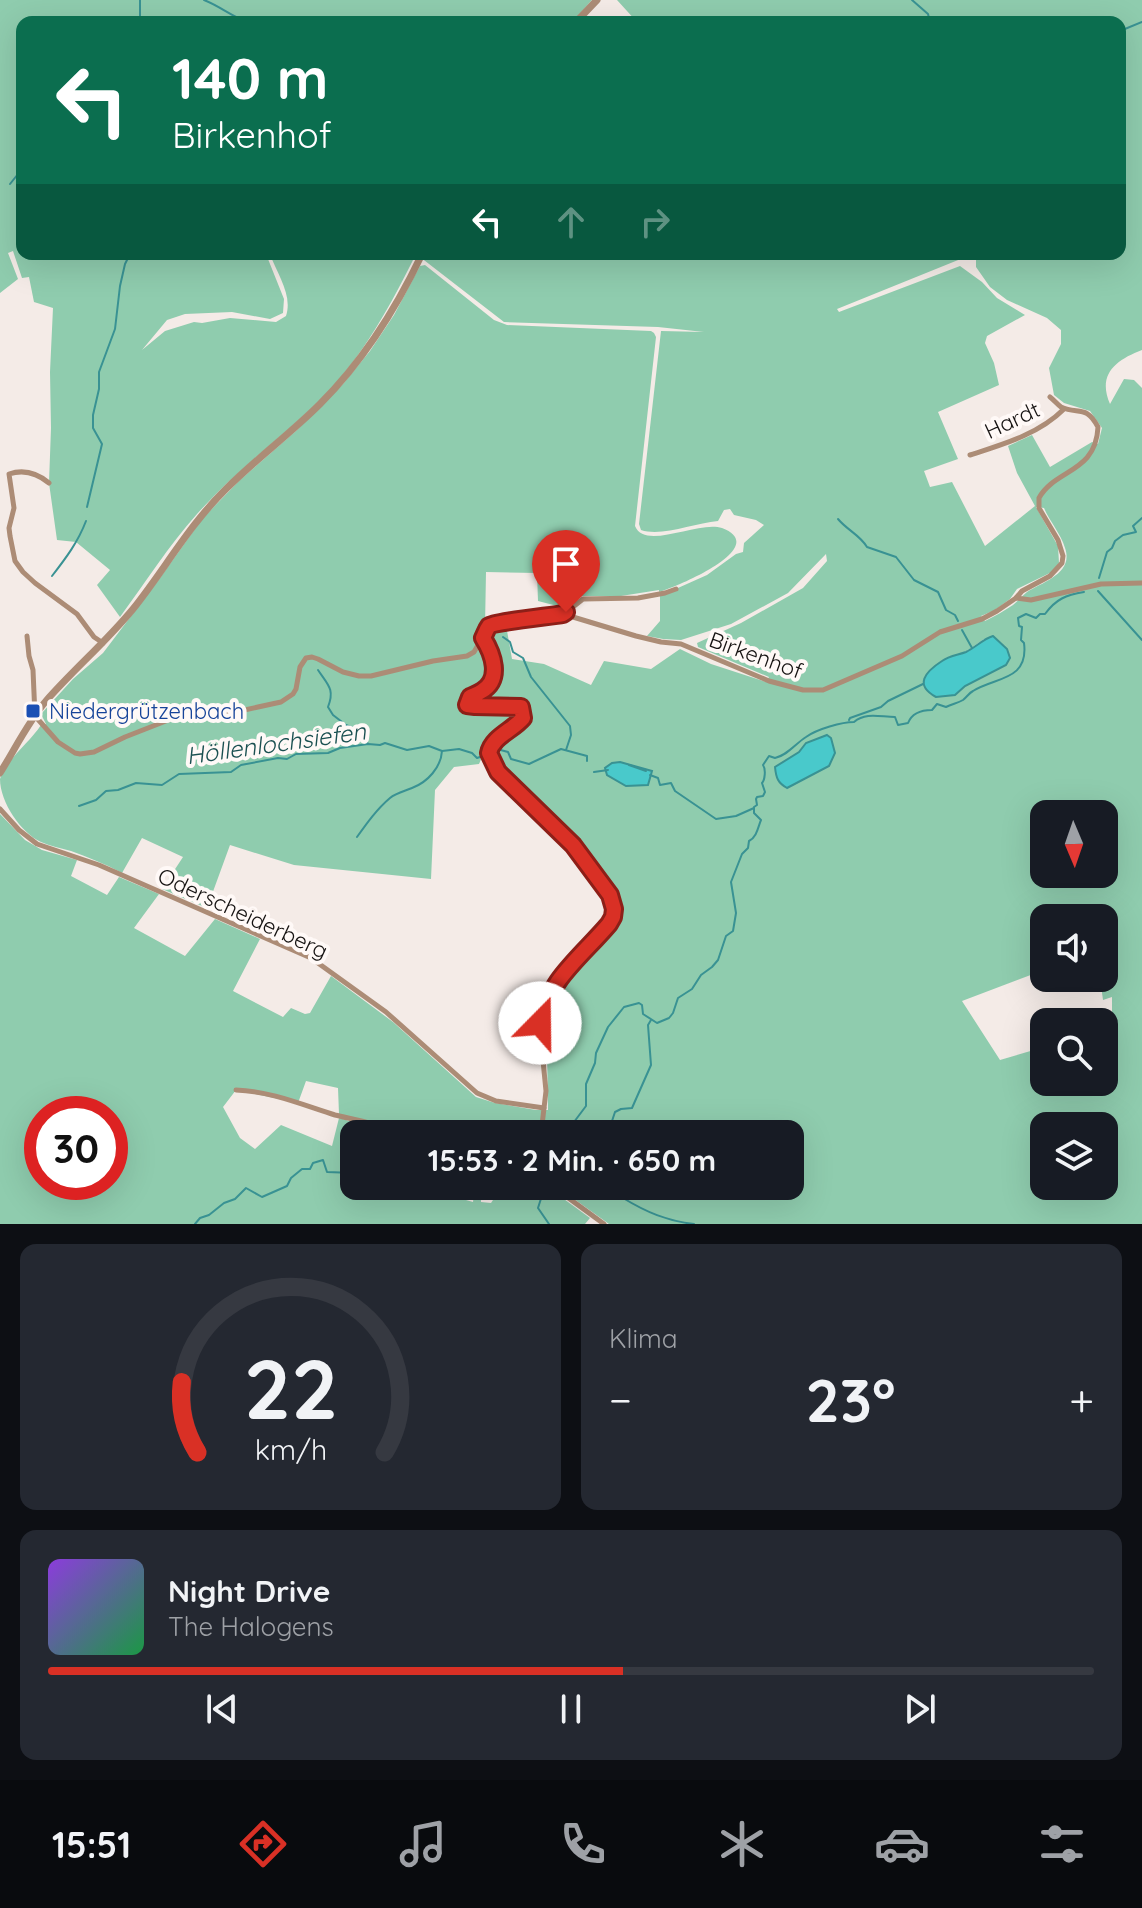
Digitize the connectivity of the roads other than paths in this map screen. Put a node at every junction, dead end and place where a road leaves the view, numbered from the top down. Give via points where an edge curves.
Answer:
1 (597, 0) edge
2 (582, 16) edge
3 (419, 260) edge
4 (1050, 397) dead end
5 (1064, 409) junction
6 (970, 455) dead end
7 (49, 483) dead end
8 (1142, 583) edge
9 (676, 589) dead end
10 (1016, 598) junction
11 (563, 614) junction
12 (27, 636) dead end
13 (483, 638) junction
14 (103, 643) junction
15 (35, 716) junction
16 (0, 773) edge
17 (0, 809) edge
18 (236, 1090) dead end
19 (544, 1108) junction
20 (354, 1120) edge
21 (543, 1120) edge
22 (571, 1200) edge
23 (604, 1224) edge

1 - 2 street
3 - 14 street via 362,357 319,405 197,519
4 - 5 street, Hardt
5 - 6 street, Hardt via 1021,438
5 - 10 street, Hardt via 1079,410 1096,422 1095,444 1039,498 1039,508 1061,546 1062,563
7 - 14 street via 29,472 9,474 15,561
8 - 10 street
9 - 11 street, Birkenhof via 638,598 583,599
10 - 11 street, Birkenhof via 982,619 940,632 902,656 813,691 769,681 681,644
11 - 13 street, Birkenhof via 496,623
12 - 15 street
13 - 15 street, Birkenhof via 467,656 371,676 306,658 287,699 217,716 171,719 87,754 68,750
13 - 19 street via 494,673 467,705 521,707 523,712 518,724 492,743 489,753 502,776 578,852 610,895 614,909 609,924 564,971 540,1018
14 - 15 street
15 - 16 street
17 - 19 street, Oderscheiderberg via 37,844 99,865 311,958 386,1012 477,1093
18 - 20 street
19 - 21 street
22 - 23 street

